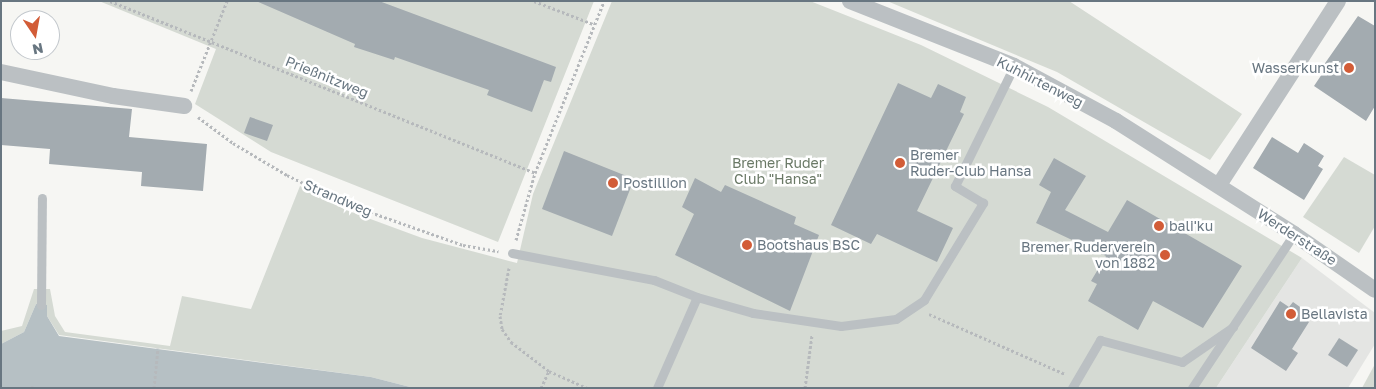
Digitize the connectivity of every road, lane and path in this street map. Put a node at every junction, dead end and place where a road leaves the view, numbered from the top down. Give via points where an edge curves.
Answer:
1 (110, 1) edge
2 (227, 1) edge
3 (534, 1) edge
4 (604, 1) edge
5 (850, 1) edge
6 (1338, 1) edge
7 (593, 24) junction
8 (211, 42) junction
9 (1014, 66) junction
10 (1, 72) edge
11 (184, 106) junction
12 (535, 173) junction
13 (1219, 185) junction
14 (42, 198) dead end
15 (1294, 234) junction
16 (512, 253) junction
17 (1375, 290) edge
18 (697, 297) junction
19 (42, 305) dead end
20 (914, 307) junction
21 (814, 322) junction
22 (1233, 327) junction
23 (158, 348) dead end
24 (549, 371) junction
25 (1077, 379) junction
26 (154, 388) edge
27 (541, 388) edge
28 (587, 388) edge
29 (657, 388) edge
30 (805, 388) edge
31 (1072, 388) edge
32 (1192, 388) edge

1 - 8 path, Prießnitzweg
2 - 8 path
3 - 7 path
4 - 7 path
5 - 9 street, Kuhhirtenweg
6 - 13 street
7 - 12 path
8 - 11 path
8 - 12 path, Prießnitzweg
9 - 13 street, Kuhhirtenweg via 1116,122
9 - 20 lane via 955,186 984,203 924,300
10 - 11 street via 113,96
11 - 16 path, Strandweg via 233,143 342,202 463,245
12 - 16 path
13 - 15 street, Werderstraße
14 - 19 lane
15 - 17 street, Werderstraße
15 - 22 lane
16 - 18 lane via 654,280
16 - 24 path via 500,316 502,329 511,342
18 - 21 lane via 754,313
18 - 29 lane
20 - 21 lane via 896,319 869,325
20 - 25 path
21 - 30 path
22 - 25 lane via 1182,362 1100,340
22 - 32 lane
23 - 26 path
24 - 27 path
24 - 28 path
25 - 31 lane

